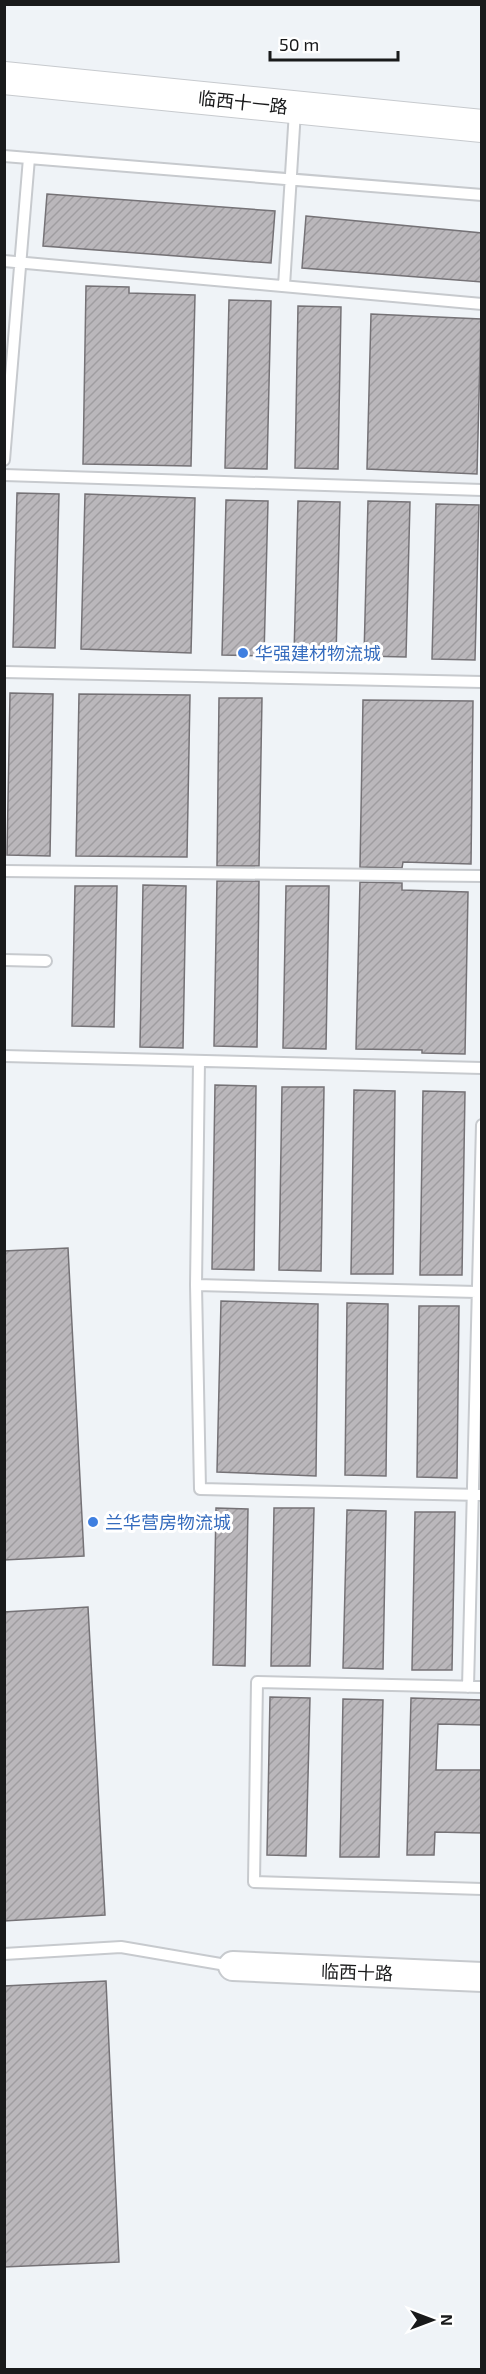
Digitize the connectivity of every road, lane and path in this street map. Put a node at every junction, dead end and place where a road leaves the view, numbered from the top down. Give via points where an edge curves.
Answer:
1 (4, 68) edge
2 (4, 78) edge
3 (4, 90) edge
4 (295, 114) junction
5 (482, 114) edge
6 (482, 126) edge
7 (482, 136) edge
8 (4, 156) edge
9 (28, 158) junction
10 (291, 178) junction
11 (482, 195) edge
12 (4, 261) edge
13 (21, 262) junction
14 (284, 286) junction
15 (482, 304) edge
16 (4, 460) edge
17 (4, 475) edge
18 (482, 490) edge
19 (4, 672) edge
20 (482, 682) edge
21 (4, 871) edge
22 (482, 876) edge
23 (4, 960) edge
24 (46, 961) dead end
25 (4, 1056) edge
26 (199, 1061) junction
27 (482, 1068) edge
28 (482, 1125) edge
29 (196, 1285) junction
30 (477, 1292) junction
31 (477, 1495) edge
32 (468, 1687) junction
33 (482, 1687) edge
34 (482, 1889) edge
35 (4, 1954) edge
36 (232, 1966) joint
37 (482, 1977) edge

1 - 5 main road, 临西十一路
2 - 4 main road, 临西十一路
3 - 4 main road, 临西十一路
4 - 6 main road, 临西十一路
4 - 7 main road, 临西十一路
4 - 10 lane
8 - 9 lane
9 - 10 lane
9 - 13 lane
10 - 11 lane
10 - 14 lane
12 - 13 lane
13 - 14 lane
13 - 16 lane
14 - 15 lane
17 - 18 lane
19 - 20 lane
21 - 22 lane
23 - 24 lane
25 - 26 lane
26 - 27 lane
26 - 29 lane
28 - 30 lane
29 - 30 lane
29 - 31 lane via 200,1489
30 - 31 lane
31 - 32 lane
32 - 33 lane
32 - 34 lane via 257,1682 254,1882
35 - 36 lane via 121,1947
36 - 37 street, 临西十路

